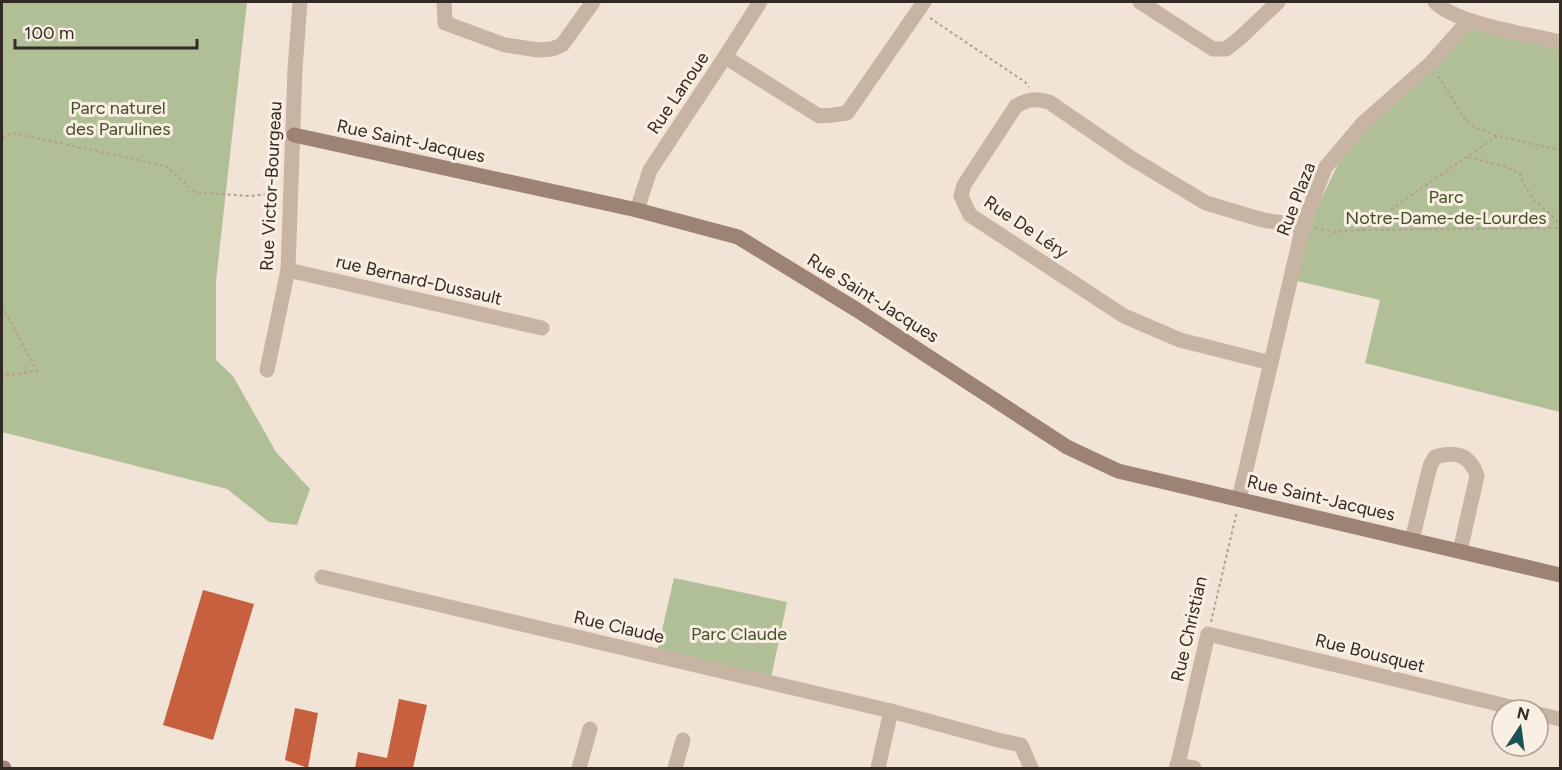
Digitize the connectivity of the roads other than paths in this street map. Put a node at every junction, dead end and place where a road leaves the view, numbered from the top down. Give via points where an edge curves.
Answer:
1 (300, 2) edge
2 (444, 2) edge
3 (593, 2) edge
4 (760, 2) edge
5 (1140, 2) edge
6 (1278, 2) edge
7 (1435, 2) edge
8 (921, 6) edge
9 (1468, 21) junction
10 (1560, 42) edge
11 (725, 57) junction
12 (294, 135) junction
13 (637, 210) junction
14 (1303, 226) junction
15 (288, 270) junction
16 (542, 328) dead end
17 (1271, 363) junction
18 (267, 370) dead end
19 (1239, 499) junction
20 (1412, 540) junction
21 (1460, 551) junction
22 (1560, 575) edge
23 (322, 577) dead end
24 (1208, 634) joint
25 (1490, 702) edge
26 (891, 711) junction
27 (590, 729) dead end
28 (683, 740) dead end
29 (1177, 767) edge
30 (579, 768) edge
31 (675, 768) edge
32 (878, 768) edge
33 (1030, 768) edge
34 (1194, 768) edge

1 - 12 street, Rue Victor-Bourgeau
2 - 3 street via 445,23 505,45 538,50 562,45
4 - 11 street, Rue Lanoue
5 - 6 street via 1213,49 1226,49
7 - 9 street
8 - 11 street via 847,112 833,116 819,116
9 - 10 street
9 - 14 street, Rue Plaza via 1431,63 1363,123 1325,168
11 - 13 street, Rue Lanoue via 650,170
12 - 13 street, Rue Saint-Jacques
12 - 15 street, Rue Victor-Bourgeau
13 - 19 street, Rue Saint-Jacques via 738,237 1067,447 1118,471
14 - 17 street, Rue Plaza
14 - 17 street, Rue De Léry via 1263,220 1206,203 1039,99 1016,106 964,185 961,196 970,215 1124,316 1180,340
15 - 16 street, rue Bernard-Dussault
15 - 18 street, Rue Victor-Bourgeau
17 - 19 street, Rue Plaza
19 - 20 street, Rue Saint-Jacques
20 - 21 street, Rue Saint-Jacques
20 - 21 street, Rue Saint-Jacques via 1430,466 1435,457 1452,454 1468,460 1477,476
21 - 22 street, Rue Saint-Jacques
23 - 26 street, Rue Claude
24 - 25 street, Rue Bousquet
24 - 29 street, Rue Christian
26 - 32 street
26 - 33 street, Rue Claude via 1021,745
27 - 30 street
28 - 31 street
29 - 34 street

